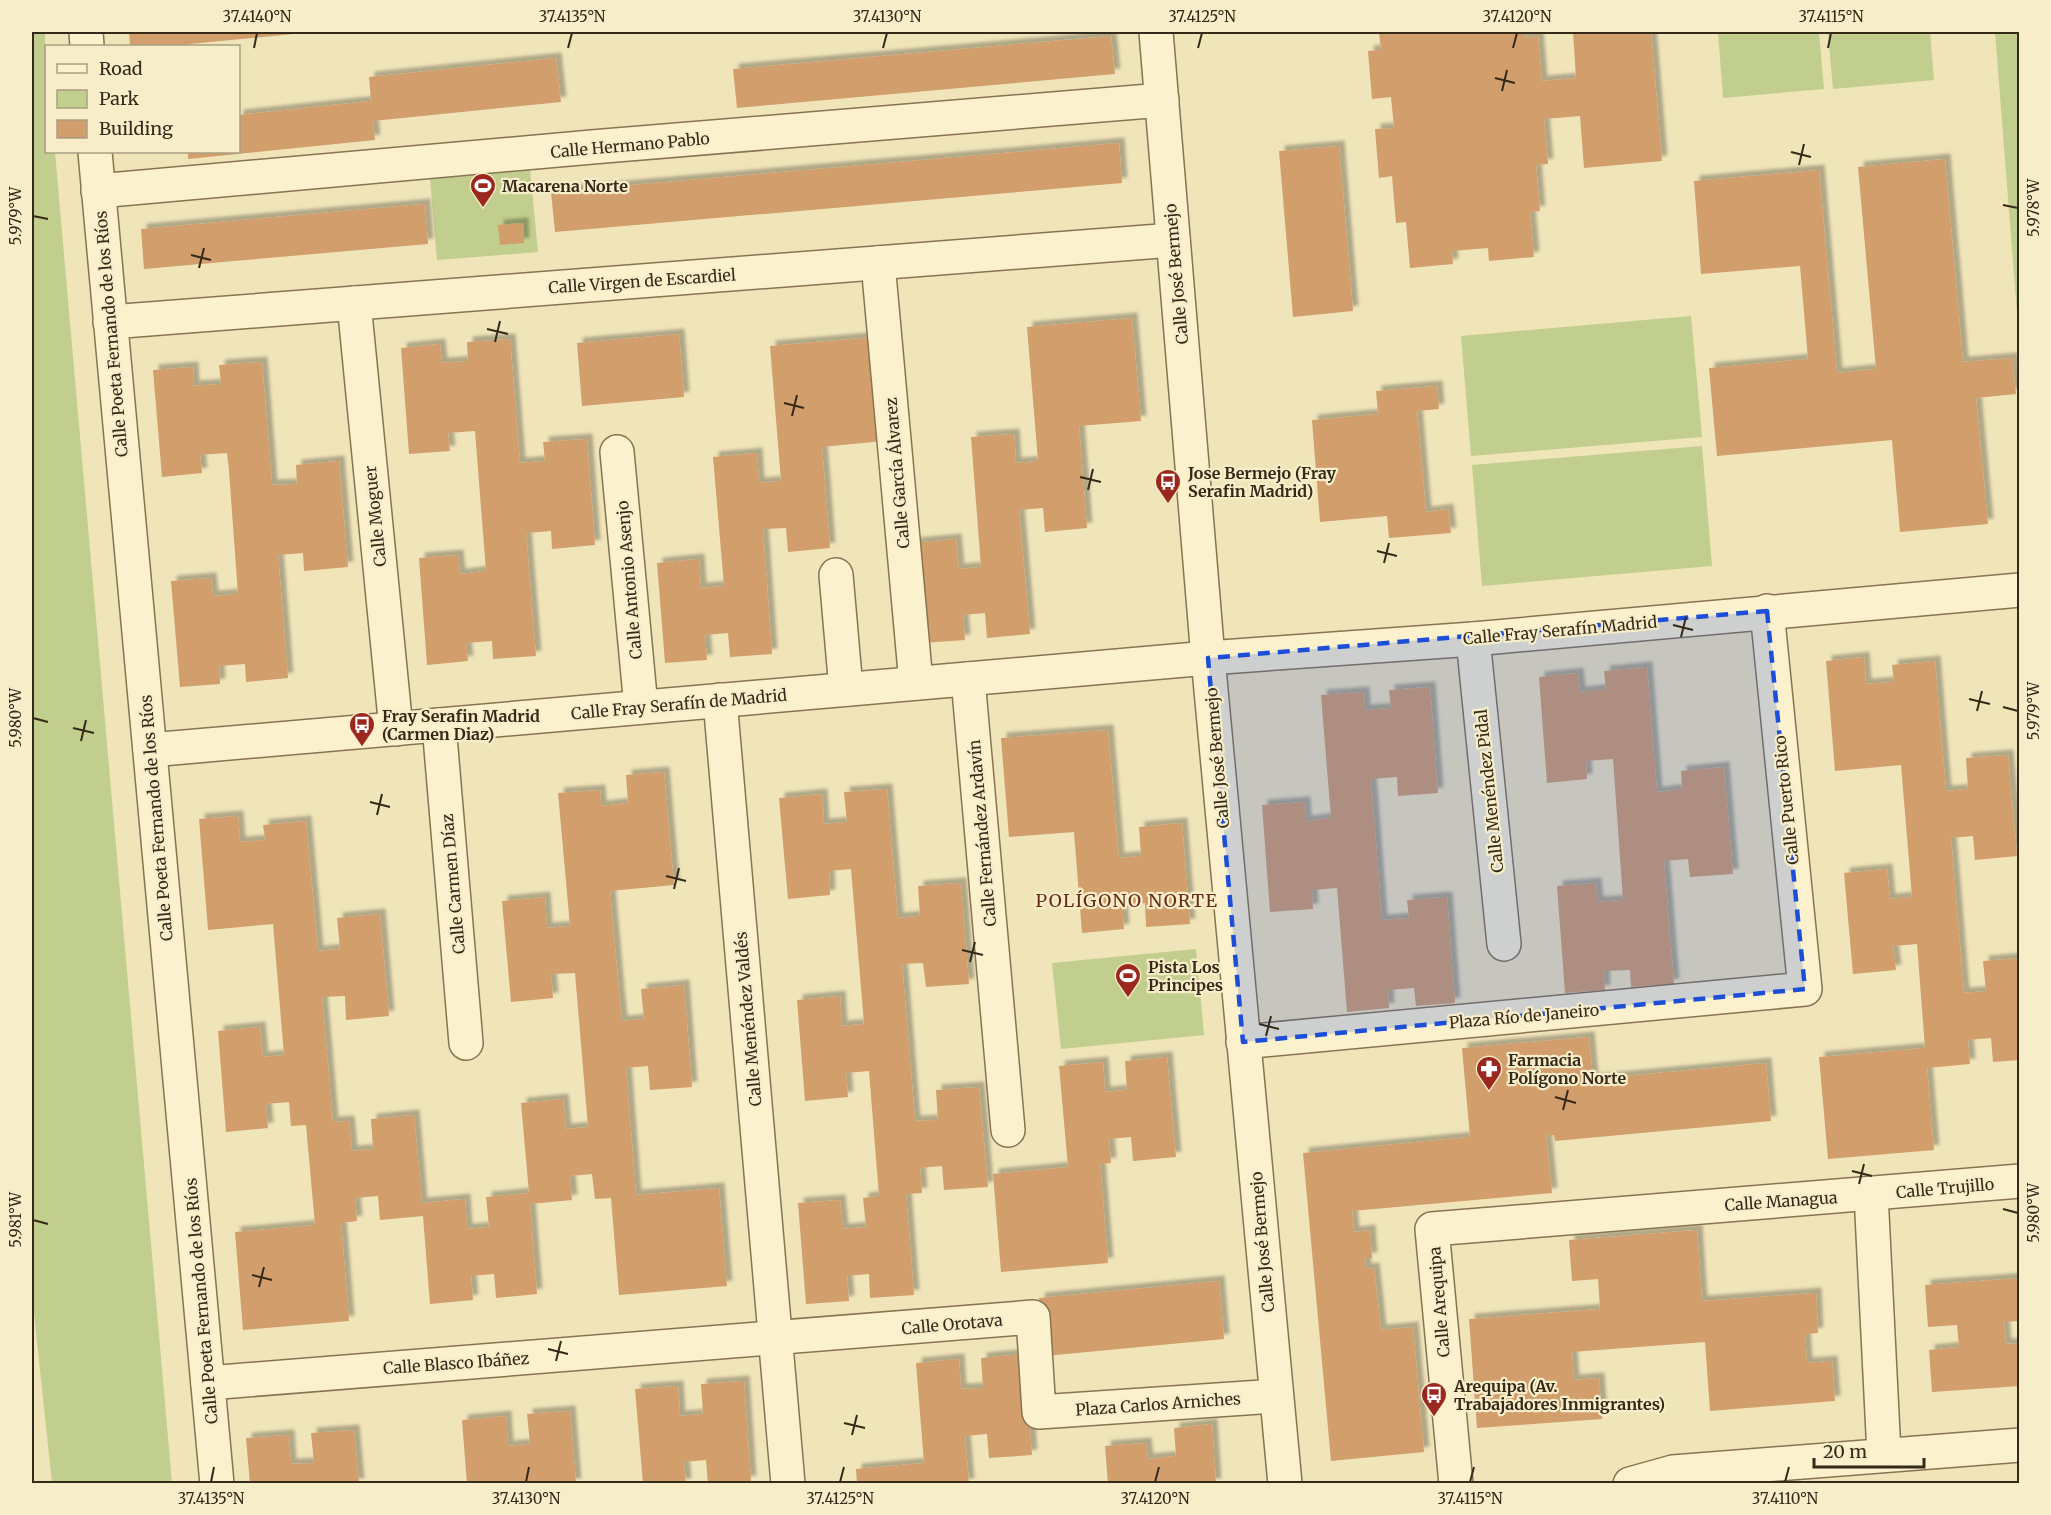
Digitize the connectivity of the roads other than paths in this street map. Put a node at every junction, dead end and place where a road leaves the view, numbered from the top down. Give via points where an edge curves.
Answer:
1 (1156, 32) edge
2 (1162, 100) junction
3 (95, 153) edge
4 (98, 191) junction
5 (1173, 240) junction
6 (878, 263) junction
7 (354, 303) junction
8 (110, 322) junction
9 (617, 452) dead end
10 (836, 575) dead end
11 (2019, 590) edge
12 (1767, 611) junction
13 (1473, 639) junction
14 (1208, 658) junction
15 (968, 679) junction
16 (916, 683) junction
17 (846, 689) junction
18 (720, 700) junction
19 (641, 707) junction
20 (439, 725) junction
21 (396, 729) junction
22 (150, 750) junction
23 (1504, 944) dead end
24 (1805, 989) joint
25 (1244, 1042) junction
26 (466, 1043) dead end
27 (1008, 1130) dead end
28 (2019, 1181) edge
29 (1871, 1194) junction
30 (1432, 1229) joint
31 (776, 1339) junction
32 (208, 1383) junction
33 (1276, 1396) junction
34 (1039, 1412) joint
35 (2019, 1445) edge
36 (1884, 1454) junction
37 (218, 1484) edge
38 (788, 1484) edge
39 (1285, 1484) edge
40 (1456, 1484) edge
41 (1630, 1484) edge

1 - 2 street, Calle José Bermejo
2 - 4 street, Calle Hermano Pablo
2 - 5 street, Calle José Bermejo
3 - 4 street, Calle Poeta Fernando de los Ríos
4 - 8 street, Calle Poeta Fernando de los Ríos
5 - 6 street, Calle Virgen de Escardiel
5 - 14 street, Calle José Bermejo
6 - 7 street, Calle Virgen de Escardiel
6 - 16 street, Calle García Álvarez
7 - 8 street, Calle Virgen de Escardiel
7 - 21 street, Calle Moguer
8 - 22 street, Calle Poeta Fernando de los Ríos
9 - 19 street, Calle Antonio Asenjo
10 - 17 street
11 - 12 street, Calle Fray Serafín Madrid
12 - 13 street, Calle Fray Serafín Madrid
12 - 24 street, Calle Puerto Rico
13 - 14 street, Calle Fray Serafín Madrid
13 - 23 street, Calle Menéndez Pidal
14 - 15 street, Calle Fray Serafín de Madrid
14 - 25 street, Calle José Bermejo
15 - 16 street, Calle Fray Serafín de Madrid
15 - 27 street, Calle Fernández Ardavín
16 - 17 street, Calle Fray Serafín de Madrid
17 - 18 street, Calle Fray Serafín de Madrid
18 - 19 street, Calle Fray Serafín de Madrid
18 - 31 street, Calle Menéndez Valdés
19 - 20 street, Calle Fray Serafín de Madrid
20 - 21 street, Calle Fray Serafín de Madrid
20 - 26 street, Calle Carmen Díaz
21 - 22 street, Calle Fray Serafín de Madrid
22 - 32 street, Calle Poeta Fernando de los Ríos
24 - 25 street, Plaza Río de Janeiro
25 - 33 street, Calle José Bermejo
28 - 29 street, Calle Trujillo
29 - 30 street, Calle Managua
29 - 36 street
30 - 40 street, Calle Arequipa
31 - 32 street, Calle Blasco Ibáñez
31 - 34 street, Calle Orotava via 1033,1317
31 - 38 street, Calle Menéndez Valdés
32 - 37 street, Calle Poeta Fernando de los Ríos
33 - 34 street, Plaza Carlos Arniches
33 - 39 street, Calle José Bermejo
35 - 36 street
36 - 41 street via 1673,1473

